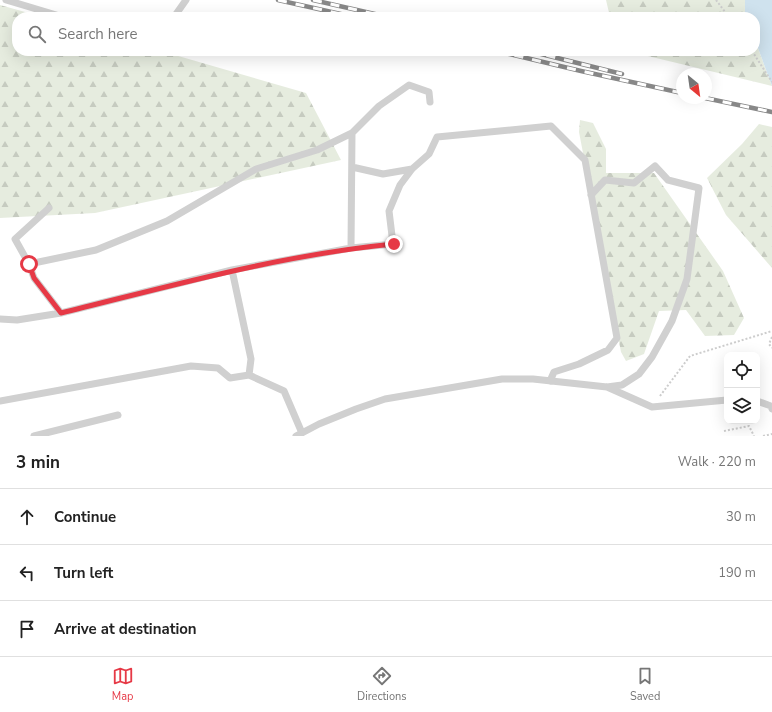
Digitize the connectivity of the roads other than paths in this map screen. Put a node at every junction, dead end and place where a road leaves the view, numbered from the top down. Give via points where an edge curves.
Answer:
1 (6, 0) edge
2 (186, 0) edge
3 (46, 12) edge
4 (178, 12) edge
5 (430, 102) dead end
6 (352, 133) junction
7 (352, 167) junction
8 (412, 169) junction
9 (591, 195) junction
10 (49, 208) dead end
11 (351, 248) junction
12 (29, 264) junction
13 (232, 270) junction
14 (61, 313) junction
15 (0, 319) edge
16 (249, 374) junction
17 (550, 381) junction
18 (607, 387) junction
19 (724, 400) edge
20 (0, 401) edge
21 (760, 402) edge
22 (772, 410) edge
23 (118, 415) dead end
24 (299, 435) edge
25 (34, 436) edge

1 - 3 lane
2 - 4 lane
5 - 6 lane via 429,92 409,85 379,106
6 - 7 lane
6 - 12 lane via 317,150 256,169 167,221 96,250
7 - 8 lane via 383,174
7 - 11 lane
8 - 9 lane via 429,154 437,137 551,126 585,160
8 - 11 lane via 400,185 389,210 394,244
9 - 17 lane via 617,338 608,350 579,364 554,372
9 - 18 lane via 605,180 634,183 654,166 668,180 699,188 687,279 672,321 652,357 639,374 622,385
10 - 12 lane via 15,239
11 - 13 lane
12 - 14 lane via 34,278
13 - 14 lane
13 - 16 lane via 251,359
14 - 15 lane via 17,320
16 - 20 lane via 230,378 218,368 191,366
16 - 24 lane via 284,391
17 - 18 lane
17 - 24 lane via 502,379 385,400 356,409
18 - 19 lane via 652,407
21 - 22 lane via 771,406
23 - 25 lane

